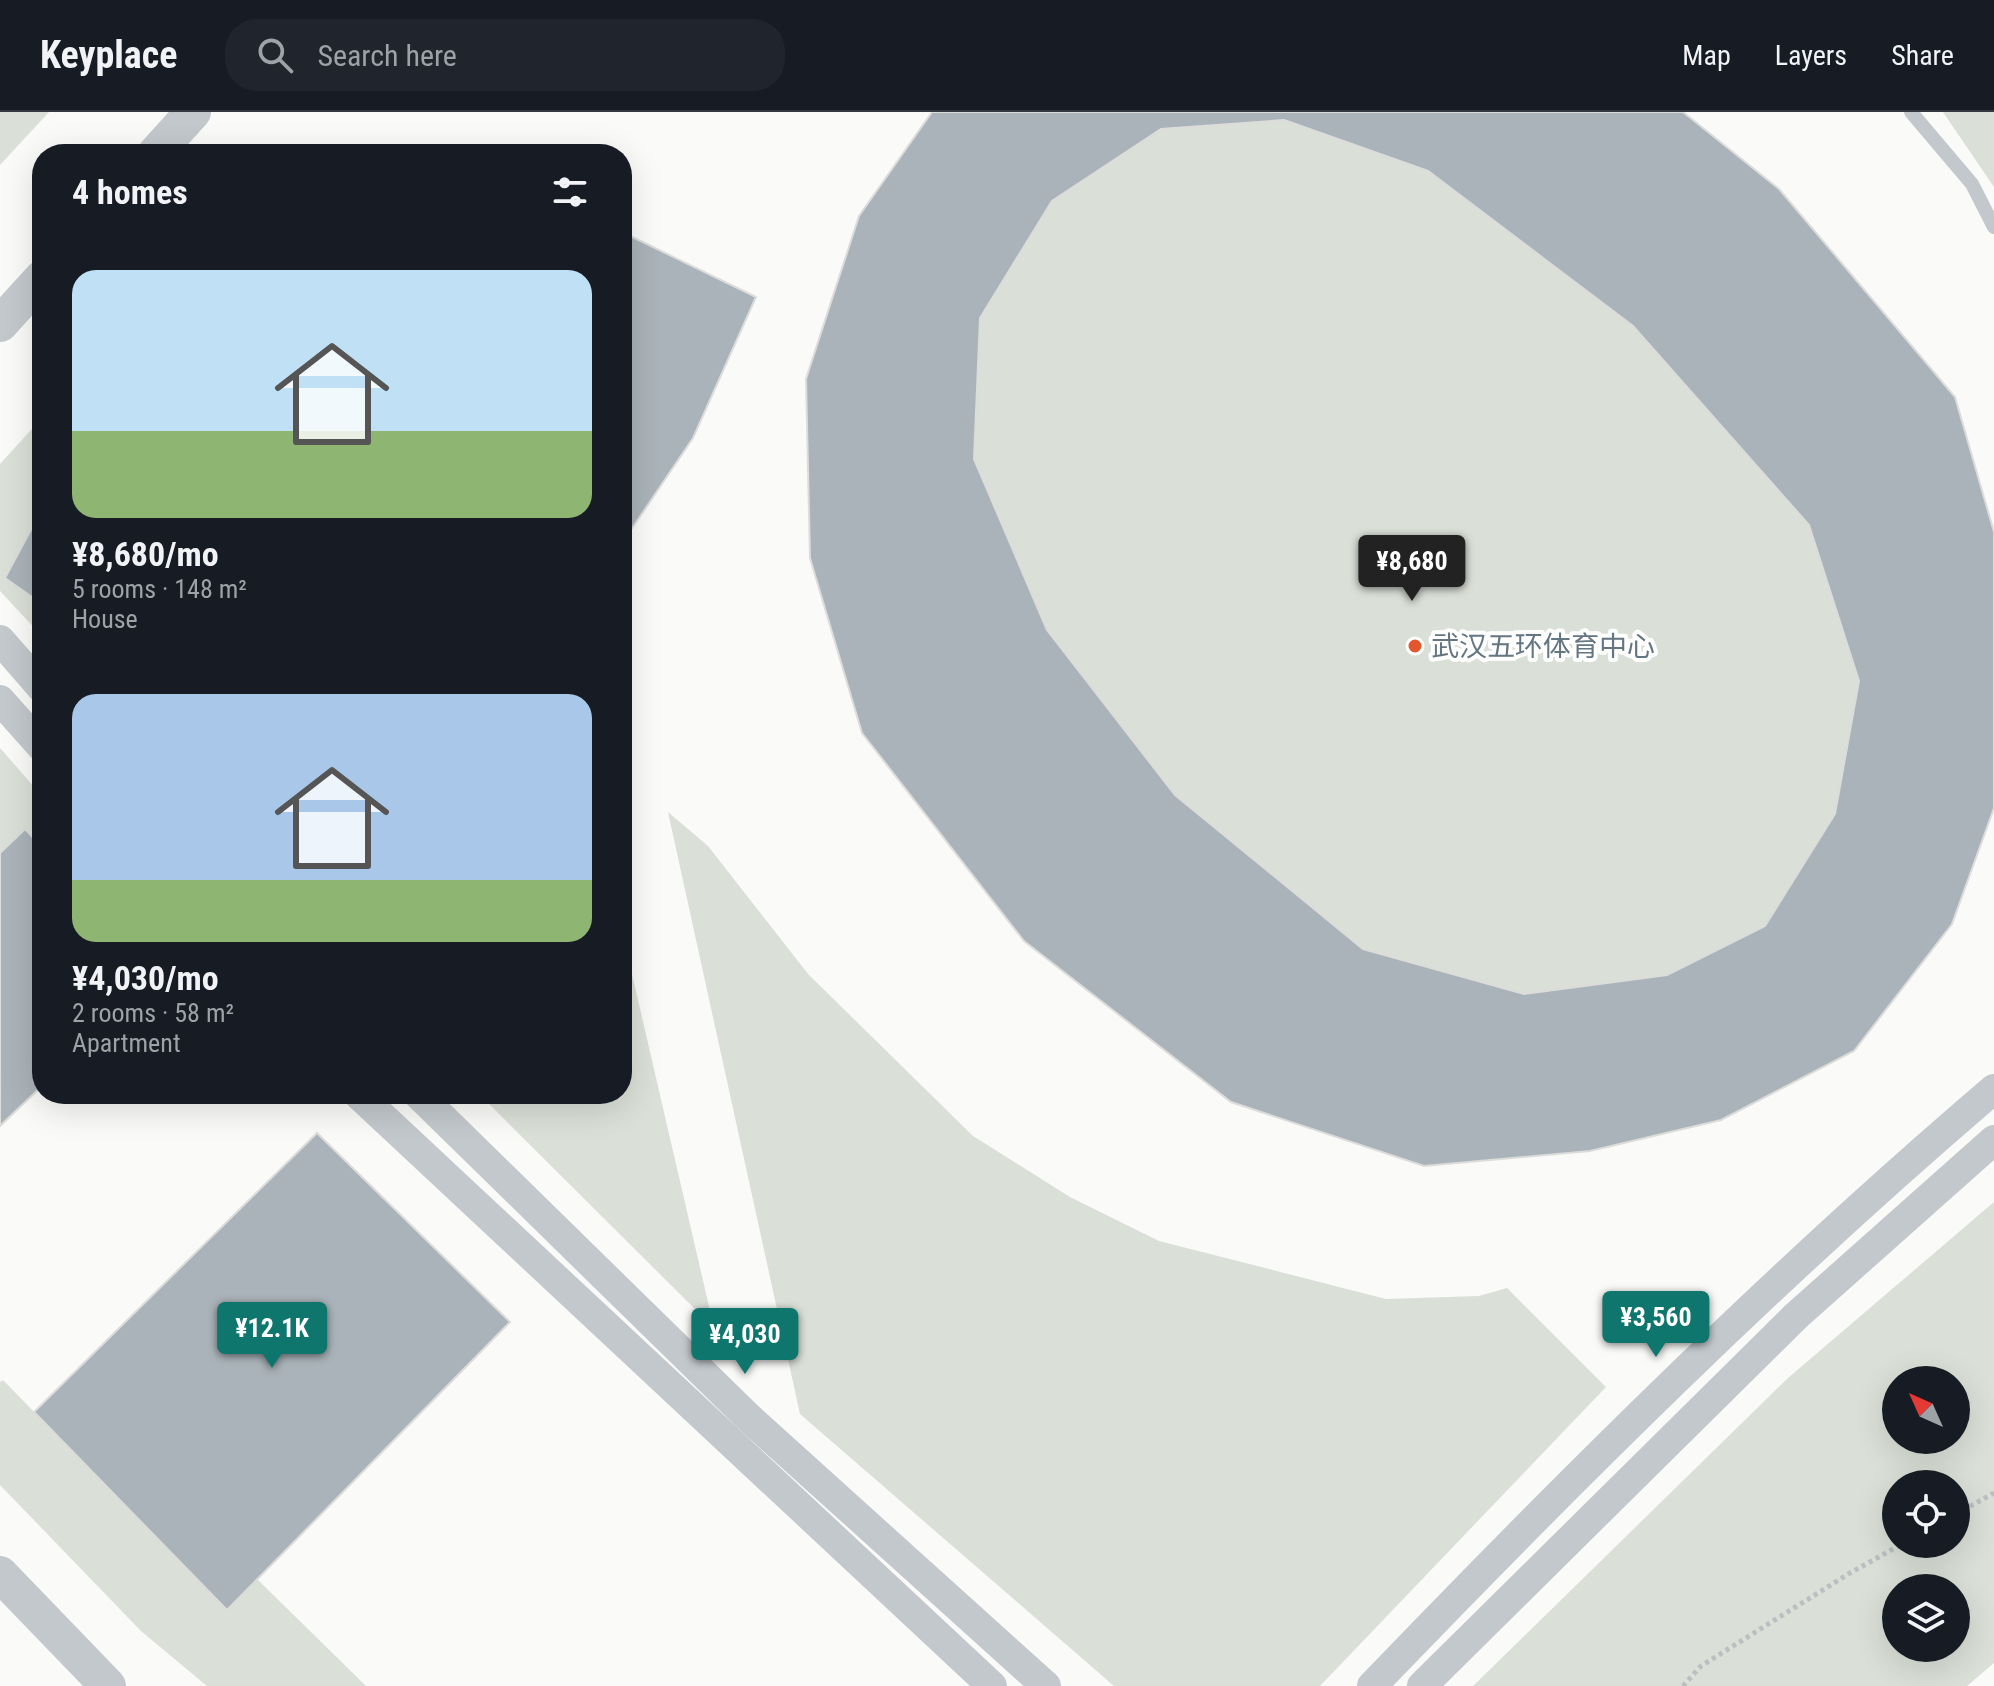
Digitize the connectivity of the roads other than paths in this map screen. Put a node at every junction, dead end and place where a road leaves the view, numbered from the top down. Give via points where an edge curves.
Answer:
1 (193, 112) edge
2 (1911, 112) edge
3 (164, 144) edge
4 (1994, 227) edge
5 (32, 289) edge
6 (0, 324) edge
7 (0, 640) edge
8 (32, 677) edge
9 (0, 700) edge
10 (32, 736) edge
11 (1994, 1089) edge
12 (369, 1104) edge
13 (428, 1104) edge
14 (1994, 1140) edge
15 (0, 1574) edge
16 (108, 1686) edge
17 (992, 1686) edge
18 (1046, 1686) edge
19 (1372, 1686) edge
20 (1422, 1686) edge

1 - 3 street
2 - 4 lane via 1972,184
5 - 6 street
7 - 8 street
9 - 10 street
11 - 19 street via 1704,1350
12 - 17 street
13 - 18 street via 749,1418
14 - 20 street via 1796,1316
15 - 16 street

